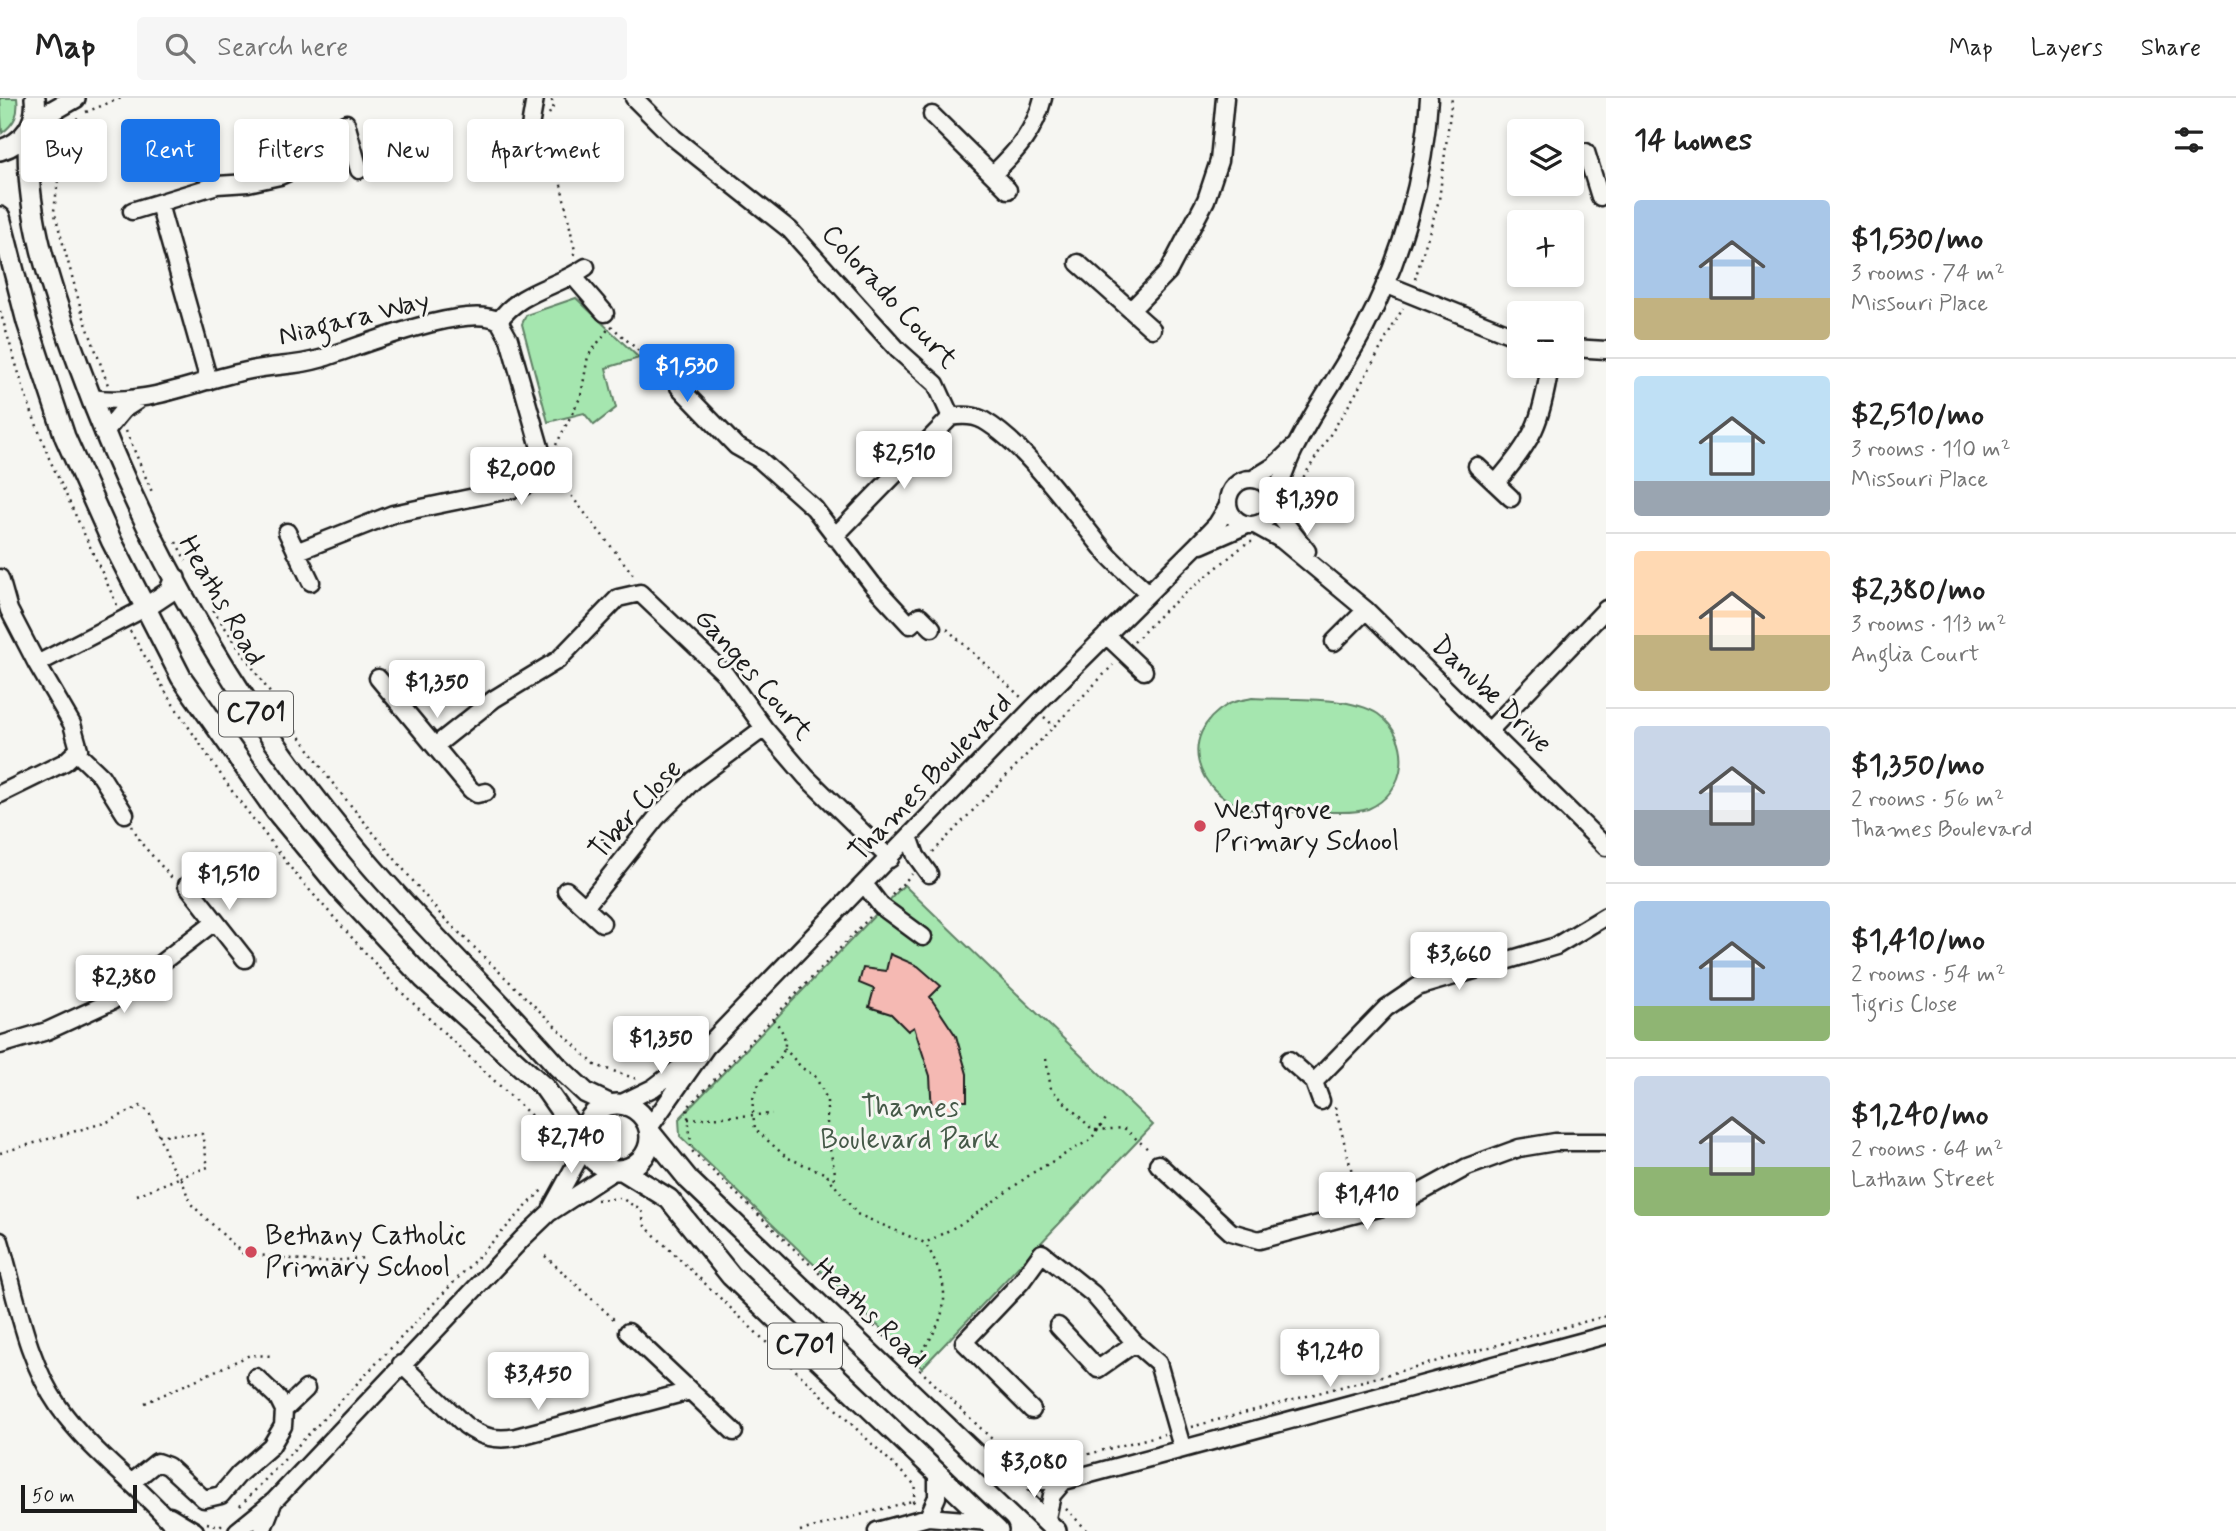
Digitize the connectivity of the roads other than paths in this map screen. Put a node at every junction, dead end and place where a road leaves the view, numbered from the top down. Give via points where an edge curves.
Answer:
1 (35, 98) edge
2 (75, 98) edge
3 (536, 98) edge
4 (634, 98) edge
5 (1043, 98) edge
6 (1225, 98) edge
7 (1429, 98) edge
8 (930, 115) dead end
9 (32, 119) edge
10 (42, 119) edge
11 (532, 119) edge
12 (349, 136) edge
13 (21, 137) edge
14 (352, 148) junction
15 (0, 150) edge
16 (1586, 152) dead end
17 (359, 170) dead end
18 (993, 174) junction
19 (1600, 175) edge
20 (28, 182) edge
21 (1008, 190) dead end
22 (1600, 197) dead end
23 (159, 204) junction
24 (132, 211) dead end
25 (0, 217) edge
26 (1078, 261) dead end
27 (1385, 284) junction
28 (1131, 310) junction
29 (605, 313) dead end
30 (499, 321) junction
31 (1152, 329) dead end
32 (1507, 333) edge
33 (1584, 349) edge
34 (1606, 350) edge
35 (1547, 378) edge
36 (209, 381) junction
37 (676, 386) road end
38 (90, 398) junction
39 (118, 408) junction
40 (951, 417) junction
41 (104, 433) junction
42 (1295, 446) junction
43 (1477, 466) dead end
44 (1253, 479) junction
45 (1496, 483) junction
46 (1511, 498) dead end
47 (1273, 503) junction
48 (1228, 506) junction
49 (1251, 525) junction
50 (287, 532) dead end
51 (834, 537) junction
52 (1195, 547) junction
53 (296, 552) junction
54 (181, 571) junction
55 (0, 578) edge
56 (311, 582) dead end
57 (1336, 584) junction
58 (1147, 593) junction
59 (145, 608) junction
60 (1366, 610) junction
61 (1606, 610) edge
62 (933, 628) dead end
63 (1106, 635) junction
64 (1334, 642) dead end
65 (37, 664) junction
66 (1144, 671) dead end
67 (378, 677) dead end
68 (764, 728) junction
69 (1489, 732) junction
70 (435, 746) junction
71 (77, 753) junction
72 (486, 792) dead end
73 (0, 794) edge
74 (125, 814) road end
75 (910, 839) junction
76 (1606, 847) edge
77 (890, 859) junction
78 (929, 874) dead end
79 (865, 884) junction
80 (187, 885) road end
81 (566, 890) dead end
82 (585, 907) junction
83 (1606, 916) edge
84 (214, 922) junction
85 (602, 923) dead end
86 (923, 937) dead end
87 (245, 959) dead end
88 (0, 1045) edge
89 (706, 1047) junction
90 (1289, 1060) dead end
91 (615, 1104) junction
92 (650, 1130) junction
93 (1606, 1142) edge
94 (585, 1145) junction
95 (1158, 1164) road end
96 (619, 1170) junction
97 (549, 1213) junction
98 (0, 1241) edge
99 (1058, 1326) dead end
100 (628, 1332) road end
101 (1606, 1335) edge
102 (1135, 1343) junction
103 (401, 1364) junction
104 (257, 1377) dead end
105 (306, 1389) dead end
106 (690, 1391) junction
107 (284, 1410) junction
108 (1032, 1410) dead end
109 (734, 1432) dead end
110 (1182, 1447) junction
111 (937, 1471) junction
112 (1004, 1481) junction
113 (1064, 1481) junction
114 (131, 1483) junction
115 (274, 1501) junction
116 (162, 1512) junction
117 (928, 1517) junction
118 (233, 1525) edge
119 (1051, 1526) edge
120 (993, 1527) edge
121 (178, 1531) edge
122 (195, 1531) edge
123 (262, 1531) edge
124 (877, 1531) edge

1 - 9 main road, C701
2 - 10 main road
3 - 11 street
4 - 40 street, Colorado Court via 674,138 790,230 898,350 936,384
5 - 18 street via 1038,120 1021,147
6 - 28 street via 1219,161 1206,200 1168,272
7 - 27 street via 1418,180
8 - 18 street
12 - 14 street
13 - 15 main road
14 - 17 street
14 - 23 street via 280,176 217,185
16 - 19 street
18 - 21 street
19 - 22 street
20 - 38 main road, Heaths Road / C701 via 55,298
23 - 24 street
23 - 36 street
25 - 59 main road, C701 via 52,402 86,486
26 - 28 street
27 - 32 street
27 - 42 street
28 - 31 street
29 - 30 street via 579,272 523,298
30 - 36 street, Niagara Way via 481,316 407,328 316,360
30 - 53 street via 509,339 541,452 542,467 536,479 528,486 393,514
33 - 34 street
35 - 45 street via 1535,432
36 - 39 street, Niagara Way
37 - 51 street via 736,446 790,484
38 - 39 street
38 - 41 main road, Heaths Road / C701
39 - 41 street, Niagara Way
40 - 51 street
40 - 58 street via 974,417 992,427 1051,485 1110,557
41 - 54 main road, Heaths Road / C701
42 - 44 street
42 - 47 street
43 - 45 street
44 - 47 street via 1266,485
44 - 48 street via 1234,486
45 - 46 street
47 - 49 street via 1266,519
47 - 57 street, Danube Drive
48 - 49 street via 1234,518
48 - 52 street, Thames Boulevard
49 - 52 street, Thames Boulevard
49 - 57 street, Danube Drive via 1282,540
50 - 53 street
51 - 62 street via 911,625 920,616
52 - 58 street, Thames Boulevard
53 - 56 street
54 - 59 main road via 165,596
54 - 91 main road, Heaths Road / C701 via 267,732 363,857 556,1066 586,1093
55 - 65 street via 9,610
57 - 60 street, Danube Drive
58 - 63 street, Thames Boulevard
59 - 65 street
59 - 94 main road, C701 via 201,708 310,853 424,979 544,1087
60 - 64 street
60 - 69 street, Danube Drive
61 - 69 street
63 - 66 street
63 - 75 street, Thames Boulevard
65 - 71 street via 75,731
67 - 70 street
68 - 70 street, Ganges Court via 725,674 650,599 635,593 614,600 558,660 494,699
68 - 77 street, Ganges Court via 806,777
68 - 82 street, Tiber Close via 694,780 657,817
69 - 76 street, Danube Drive
70 - 72 street via 463,790
71 - 73 street
71 - 74 street via 101,776
75 - 77 street, Thames Boulevard
75 - 78 street
77 - 79 street, Thames Boulevard
79 - 86 street via 881,906
79 - 89 street, Thames Boulevard
80 - 84 street
81 - 82 street, Tiber Close
82 - 85 street, Tiber Close
83 - 90 street via 1556,946 1418,987 1386,1008 1317,1090
84 - 87 street
84 - 88 street via 112,1001 82,1017
89 - 91 street, Thames Boulevard via 653,1088
89 - 92 street, Thames Boulevard
91 - 92 main road, C701 via 637,1110
91 - 94 main road via 591,1116
92 - 96 main road via 650,1142 640,1161
92 - 112 main road, Heaths Road / C701 via 703,1195
93 - 95 street via 1555,1142 1502,1153 1405,1201 1268,1238 1248,1239 1223,1226
94 - 96 main road, C701 via 596,1163
94 - 97 street
96 - 97 street
96 - 111 main road, C701 via 669,1199 732,1276
97 - 103 street
98 - 114 street via 42,1377 79,1432
99 - 102 street via 1098,1369
100 - 106 street
101 - 110 street
102 - 108 street via 1093,1294 1042,1252 1021,1282 964,1342
102 - 110 street via 1158,1363
103 - 106 street via 465,1425 494,1439
103 - 115 street
104 - 107 street via 275,1393
105 - 107 street
106 - 109 street
107 - 114 street via 278,1437 216,1499 198,1495 162,1462 152,1463
110 - 113 street
111 - 117 street via 937,1497
111 - 120 main road, C701
112 - 113 street
112 - 119 main road, Heaths Road / C701
113 - 119 street via 1052,1495
114 - 116 street
115 - 118 street
115 - 123 street
116 - 121 street
116 - 122 street
117 - 120 street
117 - 124 street

